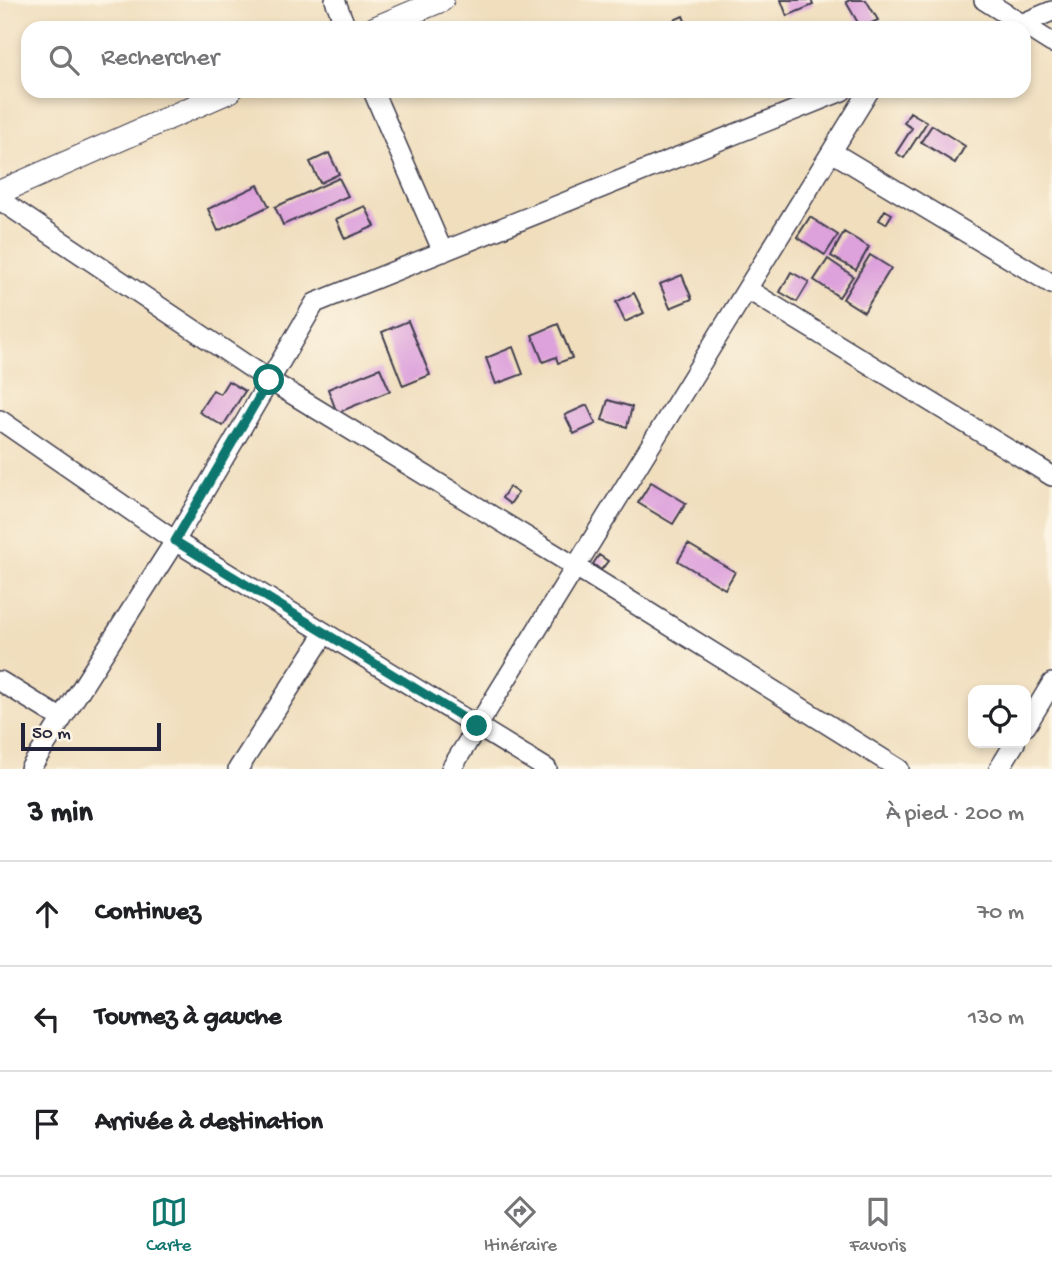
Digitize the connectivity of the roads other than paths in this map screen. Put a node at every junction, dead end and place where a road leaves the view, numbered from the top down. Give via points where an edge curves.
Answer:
1 (335, 0) edge
2 (442, 0) edge
3 (984, 0) edge
4 (1052, 11) edge
5 (343, 21) edge
6 (392, 21) edge
7 (1010, 21) edge
8 (1028, 21) edge
9 (1031, 33) edge
10 (1052, 43) edge
11 (214, 98) edge
12 (376, 98) edge
13 (825, 98) edge
14 (865, 98) edge
15 (831, 152) junction
16 (0, 192) edge
17 (0, 200) edge
18 (443, 252) junction
19 (1052, 284) edge
20 (747, 289) junction
21 (269, 380) junction
22 (0, 420) edge
23 (1052, 476) edge
24 (175, 541) junction
25 (576, 567) junction
26 (326, 633) junction
27 (0, 681) edge
28 (1052, 683) edge
29 (1031, 718) edge
30 (62, 719) junction
31 (477, 726) junction
32 (1012, 748) edge
33 (30, 769) edge
34 (238, 769) edge
35 (451, 769) edge
36 (547, 769) edge
37 (900, 769) edge
38 (999, 769) edge

1 - 5 street
2 - 6 street
3 - 7 street
4 - 8 street
9 - 10 street
11 - 16 street
12 - 18 street
13 - 18 street
14 - 15 street
15 - 19 street
15 - 20 street
17 - 21 street
18 - 21 street via 315,303
20 - 23 street
20 - 25 street
21 - 24 street
21 - 25 street
22 - 24 street
24 - 26 street
24 - 30 street
25 - 31 street
25 - 37 street
26 - 31 street
26 - 34 street
27 - 30 street
28 - 29 street
30 - 33 street
31 - 35 street
31 - 36 street
32 - 38 street

